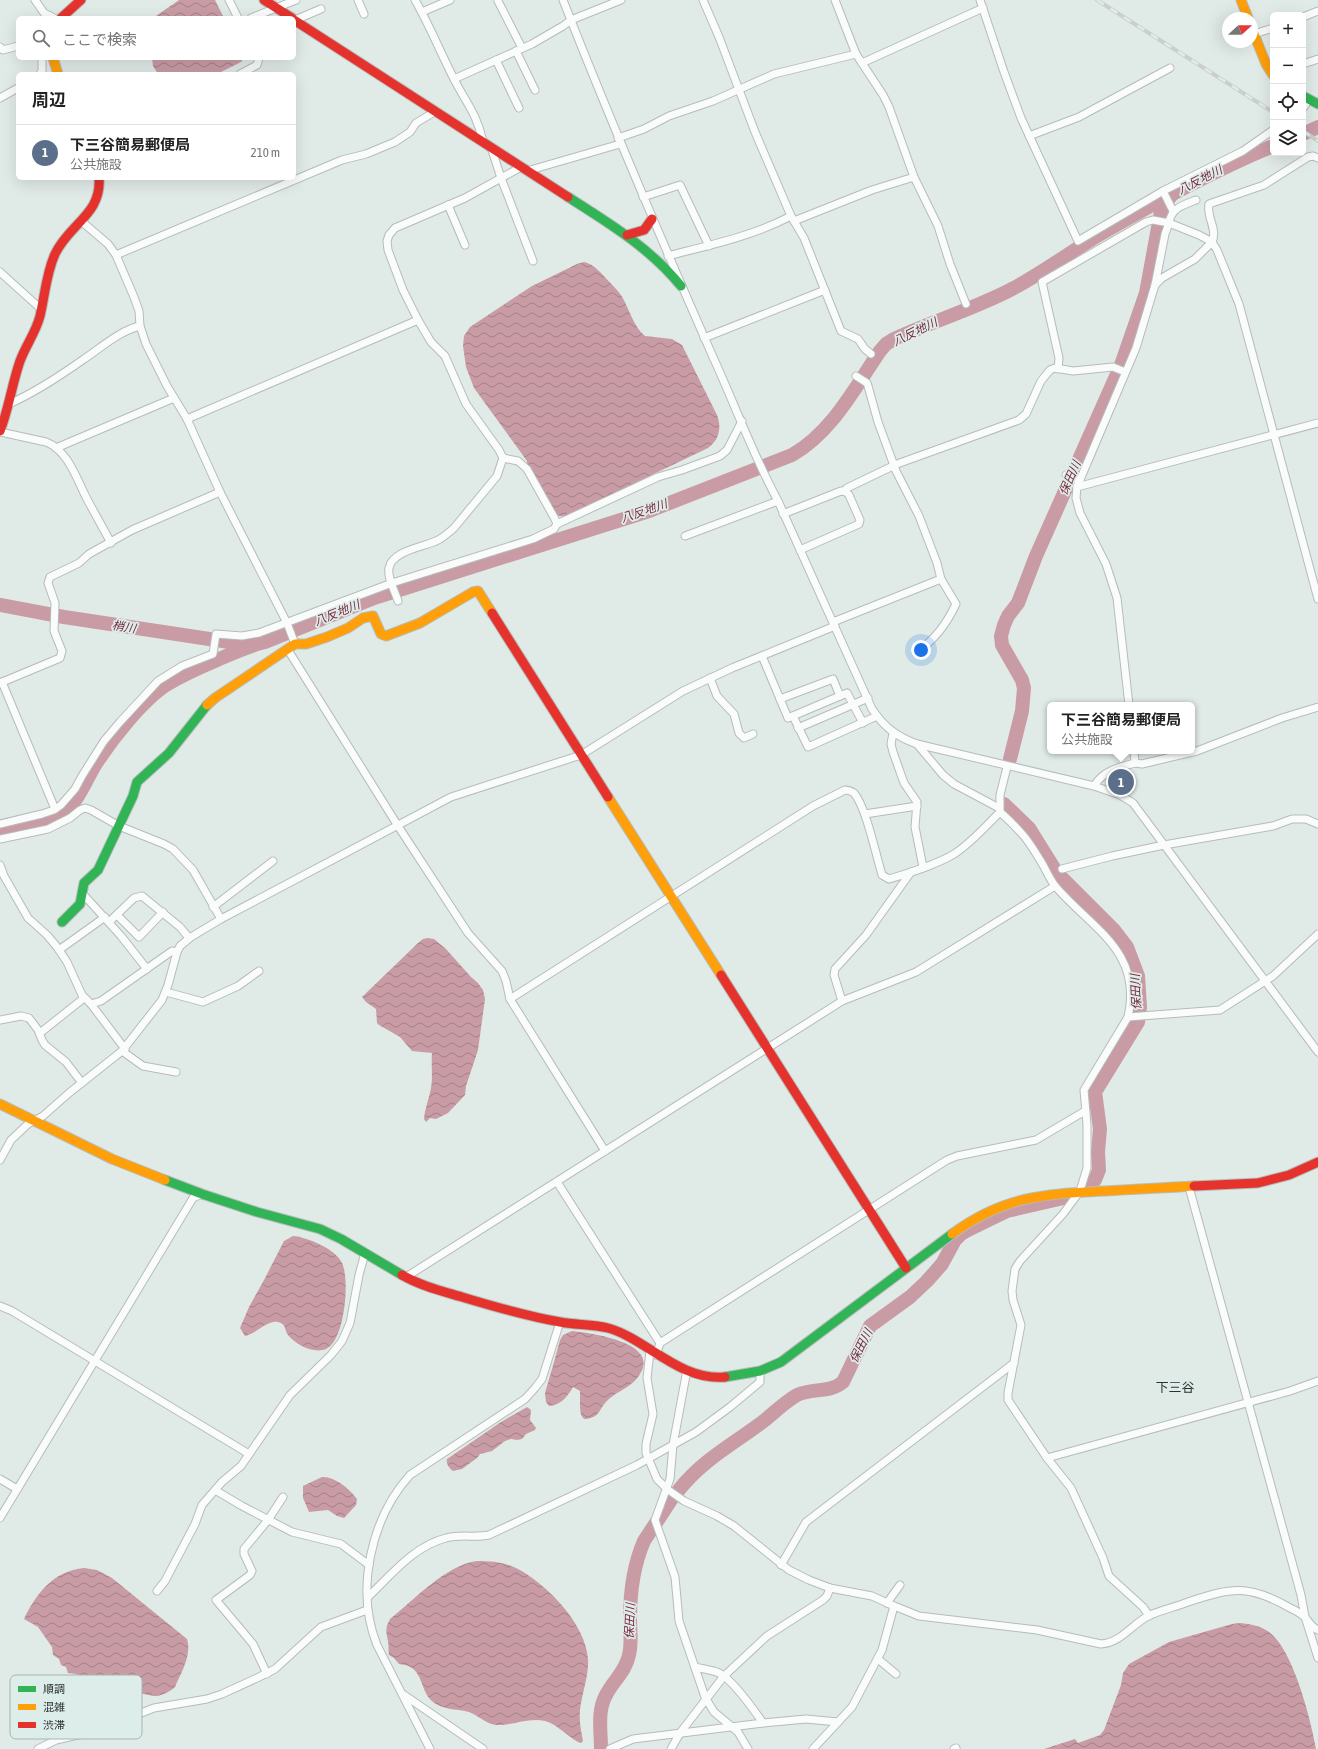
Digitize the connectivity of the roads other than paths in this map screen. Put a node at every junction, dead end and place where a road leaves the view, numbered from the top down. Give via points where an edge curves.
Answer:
1 (35, 0) edge
2 (81, 0) edge
3 (229, 0) edge
4 (264, 0) edge
5 (296, 0) edge
6 (358, 0) edge
7 (416, 0) edge
8 (450, 0) edge
9 (563, 0) edge
10 (621, 0) edge
11 (703, 0) edge
12 (835, 0) edge
13 (980, 0) edge
14 (1241, 0) edge
15 (498, 2) dead end
16 (276, 8) junction
17 (983, 8) junction
18 (321, 9) dead end
19 (1318, 11) edge
20 (422, 12) junction
21 (1246, 12) edge
22 (364, 14) dead end
23 (46, 16) edge
24 (63, 16) edge
25 (237, 16) edge
26 (256, 16) edge
27 (288, 16) edge
28 (1306, 16) edge
29 (296, 18) edge
30 (571, 20) junction
31 (296, 21) edge
32 (1270, 29) edge
33 (1258, 31) edge
34 (1258, 44) edge
35 (0, 47) edge
36 (16, 47) edge
37 (519, 49) junction
38 (856, 54) junction
39 (1318, 59) edge
40 (42, 60) edge
41 (54, 60) edge
42 (258, 60) edge
43 (496, 60) junction
44 (862, 63) junction
45 (1306, 63) edge
46 (1170, 68) dead end
47 (1270, 70) edge
48 (41, 72) edge
49 (57, 72) edge
50 (244, 72) edge
51 (454, 79) junction
52 (16, 89) edge
53 (738, 89) junction
54 (535, 90) dead end
55 (0, 98) edge
56 (516, 104) dead end
57 (436, 111) junction
58 (1270, 132) edge
59 (1029, 136) junction
60 (619, 141) junction
61 (487, 144) junction
62 (1318, 158) edge
63 (524, 169) junction
64 (914, 177) junction
65 (501, 178) junction
66 (296, 179) edge
67 (99, 180) edge
68 (294, 180) edge
69 (1164, 193) junction
70 (643, 198) junction
71 (1196, 200) dead end
72 (448, 205) junction
73 (1173, 211) junction
74 (793, 218) junction
75 (652, 219) junction
76 (81, 221) junction
77 (1169, 223) junction
78 (627, 236) junction
79 (1212, 242) junction
80 (465, 245) dead end
81 (709, 246) junction
82 (116, 255) junction
83 (668, 256) junction
84 (533, 261) dead end
85 (0, 272) edge
86 (1155, 285) junction
87 (681, 286) junction
88 (825, 290) junction
89 (966, 304) dead end
90 (41, 309) junction
91 (418, 320) junction
92 (140, 326) junction
93 (704, 338) junction
94 (871, 354) dead end
95 (1058, 369) junction
96 (1121, 370) junction
97 (857, 377) dead end
98 (174, 398) junction
99 (9, 404) junction
100 (187, 419) junction
101 (742, 421) junction
102 (1318, 423) edge
103 (0, 431) edge
104 (1275, 434) junction
105 (56, 448) junction
106 (503, 458) junction
107 (894, 466) junction
108 (1073, 479) junction
109 (844, 491) junction
110 (220, 492) junction
111 (778, 501) junction
112 (783, 514) junction
113 (557, 524) junction
114 (685, 536) dead end
115 (111, 542) junction
116 (800, 550) junction
117 (941, 579) junction
118 (393, 585) junction
119 (397, 598) dead end
120 (1318, 599) edge
121 (834, 624) junction
122 (288, 625) junction
123 (292, 644) junction
124 (916, 653) dead end
125 (762, 656) junction
126 (710, 678) junction
127 (1, 683) edge
128 (840, 696) junction
129 (868, 698) junction
130 (780, 699) junction
131 (1129, 702) edge
132 (854, 704) junction
133 (1318, 707) edge
134 (793, 716) junction
135 (877, 716) junction
136 (863, 723) junction
137 (798, 728) junction
138 (893, 733) junction
139 (753, 734) dead end
140 (917, 744) junction
141 (1195, 751) edge
142 (1134, 754) edge
143 (1181, 754) edge
144 (581, 755) junction
145 (1136, 763) junction
146 (1007, 767) junction
147 (1094, 786) junction
148 (917, 806) junction
149 (55, 809) junction
150 (1000, 810) junction
151 (865, 814) junction
152 (0, 824) edge
153 (1318, 824) edge
154 (119, 826) junction
155 (398, 826) junction
156 (0, 839) edge
157 (1164, 845) junction
158 (273, 861) dead end
159 (0, 865) edge
160 (923, 867) junction
161 (1062, 869) dead end
162 (912, 872) junction
163 (1055, 886) junction
164 (83, 894) junction
165 (671, 897) junction
166 (213, 907) junction
167 (162, 912) junction
168 (117, 915) junction
169 (221, 919) junction
170 (107, 920) junction
171 (62, 922) dead end
172 (1318, 934) edge
173 (190, 938) junction
174 (59, 950) junction
175 (177, 952) junction
176 (147, 969) junction
177 (259, 971) dead end
178 (1265, 981) junction
179 (166, 992) junction
180 (84, 998) junction
181 (510, 999) junction
182 (842, 1001) junction
183 (91, 1004) junction
184 (1128, 1017) junction
185 (0, 1020) edge
186 (40, 1033) junction
187 (1316, 1043) edge
188 (766, 1048) junction
189 (124, 1050) junction
190 (1318, 1052) edge
191 (176, 1072) dead end
192 (82, 1083) junction
193 (0, 1104) edge
194 (1085, 1112) junction
195 (34, 1121) junction
196 (605, 1151) junction
197 (0, 1160) edge
198 (1318, 1162) edge
199 (557, 1182) junction
200 (1189, 1187) junction
201 (1080, 1191) junction
202 (202, 1194) junction
203 (869, 1210) junction
204 (365, 1253) junction
205 (906, 1268) junction
206 (406, 1277) junction
207 (1, 1307) edge
208 (560, 1322) junction
209 (660, 1343) junction
210 (653, 1353) junction
211 (94, 1362) junction
212 (1014, 1363) junction
213 (687, 1370) junction
214 (760, 1371) junction
215 (1318, 1380) edge
216 (1248, 1403) junction
217 (674, 1445) junction
218 (249, 1454) junction
219 (1047, 1458) junction
220 (648, 1459) junction
221 (0, 1479) edge
222 (17, 1489) junction
223 (667, 1489) junction
224 (215, 1490) junction
225 (283, 1497) dead end
226 (0, 1518) edge
227 (268, 1520) junction
228 (369, 1565) junction
229 (781, 1565) junction
230 (900, 1585) dead end
231 (830, 1588) junction
232 (157, 1591) dead end
233 (368, 1597) junction
234 (887, 1603) junction
235 (894, 1606) junction
236 (367, 1610) junction
237 (1149, 1616) junction
238 (1304, 1617) junction
239 (1318, 1630) edge
240 (1318, 1658) edge
241 (878, 1659) junction
242 (695, 1667) junction
243 (267, 1674) junction
244 (896, 1674) dead end
245 (724, 1676) junction
246 (404, 1695) junction
247 (706, 1700) junction
248 (142, 1713) edge
249 (838, 1722) junction
250 (763, 1723) junction
251 (730, 1726) junction
252 (680, 1733) junction
253 (60, 1739) edge
254 (38, 1749) edge
255 (430, 1749) edge
256 (483, 1749) edge
257 (610, 1749) edge
258 (671, 1749) edge
259 (748, 1749) edge
260 (813, 1749) edge

1 - 23 street
2 - 24 street
3 - 25 street
4 - 16 street
5 - 16 street
6 - 22 street
7 - 20 street
8 - 20 street
9 - 30 street
10 - 30 street
11 - 53 street
12 - 38 street
13 - 17 street
14 - 21 street
15 - 37 street
16 - 26 street
16 - 27 street
17 - 44 street
17 - 59 street
18 - 29 street
19 - 28 street
20 - 51 street
30 - 37 street via 551,34
30 - 60 street
31 - 57 street
32 - 33 street
34 - 47 street
35 - 36 street via 3,50
37 - 43 street
37 - 54 street
38 - 44 street
38 - 53 street via 782,71
39 - 45 street
40 - 48 street
41 - 49 street
42 - 50 street via 257,65
43 - 51 street
43 - 56 street
44 - 64 street via 889,107
46 - 59 street via 1079,117
51 - 61 street via 472,108
52 - 55 street
53 - 60 street via 713,101 669,116
53 - 74 street via 754,132
57 - 61 street
57 - 66 street via 416,123 410,132 379,149 342,160
58 - 69 street via 1243,151
59 - 69 street via 1078,241
60 - 63 street
60 - 70 street
61 - 63 street
61 - 65 street
62 - 79 street via 1308,157 1264,185 1209,204 1214,232
63 - 65 street
63 - 78 street
64 - 74 street
64 - 89 street via 938,226
65 - 72 street
65 - 84 street
67 - 76 street via 96,204
68 - 82 street
69 - 73 street
70 - 75 street
70 - 81 street via 680,185
71 - 73 street
72 - 80 street
72 - 91 street via 394,228 387,241 403,290
73 - 77 street
74 - 81 street
74 - 88 street
75 - 78 street via 644,230
75 - 83 street
76 - 82 street via 108,244
76 - 90 street via 62,241 55,254
77 - 79 street via 1199,234
77 - 86 street
77 - 95 street via 1153,220 1146,222 1042,282 1059,358
78 - 87 street via 652,254
79 - 86 street via 1195,259 1162,278
79 - 104 street via 1239,304
81 - 83 street
82 - 92 street via 139,311
83 - 87 street
85 - 90 street
86 - 96 street via 1136,348
87 - 93 street
88 - 93 street
88 - 94 street via 841,331 858,339
90 - 99 street via 20,361
91 - 100 street
91 - 106 street via 431,342 445,356 466,404
92 - 98 street via 146,344
92 - 99 street via 122,332 55,379
93 - 101 street
95 - 96 street
95 - 107 street via 1054,368 1046,374 1026,414 1019,420
96 - 108 street
97 - 107 street via 865,382 871,393 878,422
98 - 100 street
98 - 105 street
99 - 103 street
100 - 110 street
101 - 111 street via 764,475
101 - 113 street via 727,450 720,456 658,477
102 - 104 street
103 - 105 street via 46,442
104 - 108 street
104 - 120 street
105 - 115 street via 72,468
106 - 113 street via 518,461 527,469
106 - 118 street via 498,476 447,535 403,553 392,561 389,575
107 - 109 street
107 - 117 street via 919,516
108 - 131 street via 1080,513 1106,564 1117,598
109 - 112 street
109 - 116 street via 852,501 860,520 859,524
110 - 115 street via 132,530
110 - 122 street
111 - 112 street
111 - 114 street
112 - 116 street
113 - 118 street via 554,529 533,540
115 - 127 street via 89,554 79,563 50,577 48,583 56,612 54,631 62,651 60,658
116 - 121 street
117 - 121 street
117 - 124 street via 956,604 938,635
118 - 119 street
118 - 122 street
121 - 125 street
121 - 129 street
122 - 123 street
122 - 149 street via 242,636 216,634 213,654 182,666 158,681 120,722 95,755 75,789
123 - 144 street via 306,644 347,628 368,616 373,616 381,634 386,636 420,623 478,591
123 - 154 street via 203,709 173,748 137,782
123 - 155 street
125 - 126 street
125 - 130 street
126 - 139 street via 717,696 734,714 739,733 744,738
126 - 144 street via 683,691
127 - 149 street
128 - 130 street via 833,679
128 - 132 street via 847,693
128 - 134 street
129 - 132 street
129 - 135 street
130 - 134 street via 788,718
132 - 136 street
132 - 137 street
133 - 141 street via 1275,720
134 - 137 street
135 - 136 street
135 - 138 street
136 - 137 street via 808,747
138 - 140 street
138 - 148 street via 893,752 904,783 914,796
140 - 146 street
140 - 150 street via 954,784
142 - 145 street
143 - 145 street via 1142,764
144 - 155 street via 451,797
144 - 165 street
145 - 147 street via 1122,766 1101,776
146 - 147 street
146 - 150 street via 1000,795
147 - 157 street via 1120,795 1133,803
148 - 151 street
148 - 160 street via 915,827
149 - 152 street via 31,818
150 - 160 street via 980,833 954,854
150 - 163 street via 1024,836
151 - 162 street via 882,875 889,879
151 - 165 street via 854,793 845,790 813,806
153 - 157 street via 1306,819 1292,819 1273,826
154 - 156 street via 85,808 48,829
154 - 164 street via 98,870 84,883
154 - 166 street via 173,850 193,870
155 - 169 street
155 - 181 street via 468,933 502,970
157 - 161 street
157 - 178 street
158 - 166 street
159 - 174 street via 28,918
160 - 162 street
162 - 182 street via 866,935 835,969 834,975
163 - 182 street via 916,972
163 - 184 street via 1112,943 1122,958 1130,990
164 - 170 street
164 - 171 street via 80,904
165 - 181 street
165 - 188 street
166 - 169 street
167 - 168 street via 142,896 138,896
167 - 168 street via 139,937
167 - 173 street
168 - 170 street
169 - 173 street
170 - 174 street
170 - 176 street
172 - 178 street
173 - 175 street
174 - 180 street
175 - 176 street via 172,951
175 - 179 street
176 - 183 street via 101,1001
177 - 179 street via 238,986 204,1002
178 - 184 street via 1220,1010
178 - 187 street
179 - 189 street
180 - 183 street
180 - 186 street
181 - 196 street
182 - 188 street
183 - 189 street
184 - 194 street via 1084,1090
185 - 186 street via 25,1016
186 - 192 street via 45,1045 66,1062
187 - 190 street
188 - 196 street
188 - 203 street
189 - 191 street via 143,1066
189 - 192 street
192 - 195 street
193 - 195 street
194 - 201 street via 1087,1168
194 - 203 street via 1036,1140 948,1160
195 - 197 street via 11,1140
195 - 202 street via 112,1159
196 - 199 street
198 - 200 street via 1272,1181
199 - 206 street
199 - 209 street
200 - 201 street
200 - 216 street
201 - 205 street via 1028,1196 993,1208 968,1222
201 - 212 street via 1015,1269 1012,1300 1021,1325
202 - 204 street via 315,1227
202 - 211 street via 193,1198
203 - 205 street
203 - 209 street
204 - 206 street
204 - 218 street via 350,1323 342,1341 290,1395
205 - 214 street via 791,1356
206 - 208 street via 435,1289 514,1313
207 - 211 street via 12,1311
208 - 210 street via 608,1328 627,1336
208 - 228 street via 542,1379 525,1399 410,1475 400,1486 377,1531
209 - 210 street
210 - 213 street
210 - 220 street via 647,1378 652,1414 646,1444
211 - 218 street
211 - 222 street
212 - 219 street via 1008,1400
212 - 229 street via 806,1522
213 - 214 street via 720,1377
213 - 217 street
214 - 217 street via 760,1382 706,1426
215 - 216 street
216 - 219 street
216 - 238 street via 1301,1595
217 - 220 street
217 - 223 street
218 - 224 street via 241,1466
219 - 237 street via 1071,1488 1109,1576 1143,1607
220 - 223 street via 658,1479
220 - 233 street via 489,1535 447,1537 433,1543 402,1563
221 - 222 street
222 - 226 street
223 - 229 street via 734,1526
223 - 242 street via 656,1514 656,1523 675,1577 679,1621
224 - 227 street
224 - 232 street via 202,1506 165,1581
225 - 227 street
227 - 228 street via 292,1532 341,1544
227 - 243 street via 244,1549 252,1570 250,1575 216,1600 253,1644
228 - 233 street
229 - 231 street
230 - 234 street
231 - 234 street via 863,1593
231 - 245 street via 823,1600 767,1636
233 - 236 street
234 - 235 street
235 - 237 street via 919,1616 1037,1630 1101,1644 1114,1641
235 - 241 street
236 - 243 street via 321,1627
236 - 246 street via 377,1645
237 - 238 street via 1221,1591 1235,1590 1256,1592 1293,1609
238 - 239 street
238 - 240 street
241 - 244 street
241 - 249 street via 852,1707
242 - 245 street
242 - 247 street
243 - 248 street via 212,1697
245 - 247 street
245 - 250 street
246 - 255 street
246 - 256 street
247 - 251 street via 714,1712
247 - 252 street
249 - 250 street via 806,1718
249 - 260 street
250 - 251 street
251 - 252 street
251 - 259 street via 738,1732
252 - 257 street via 633,1739
252 - 258 street
253 - 254 street

